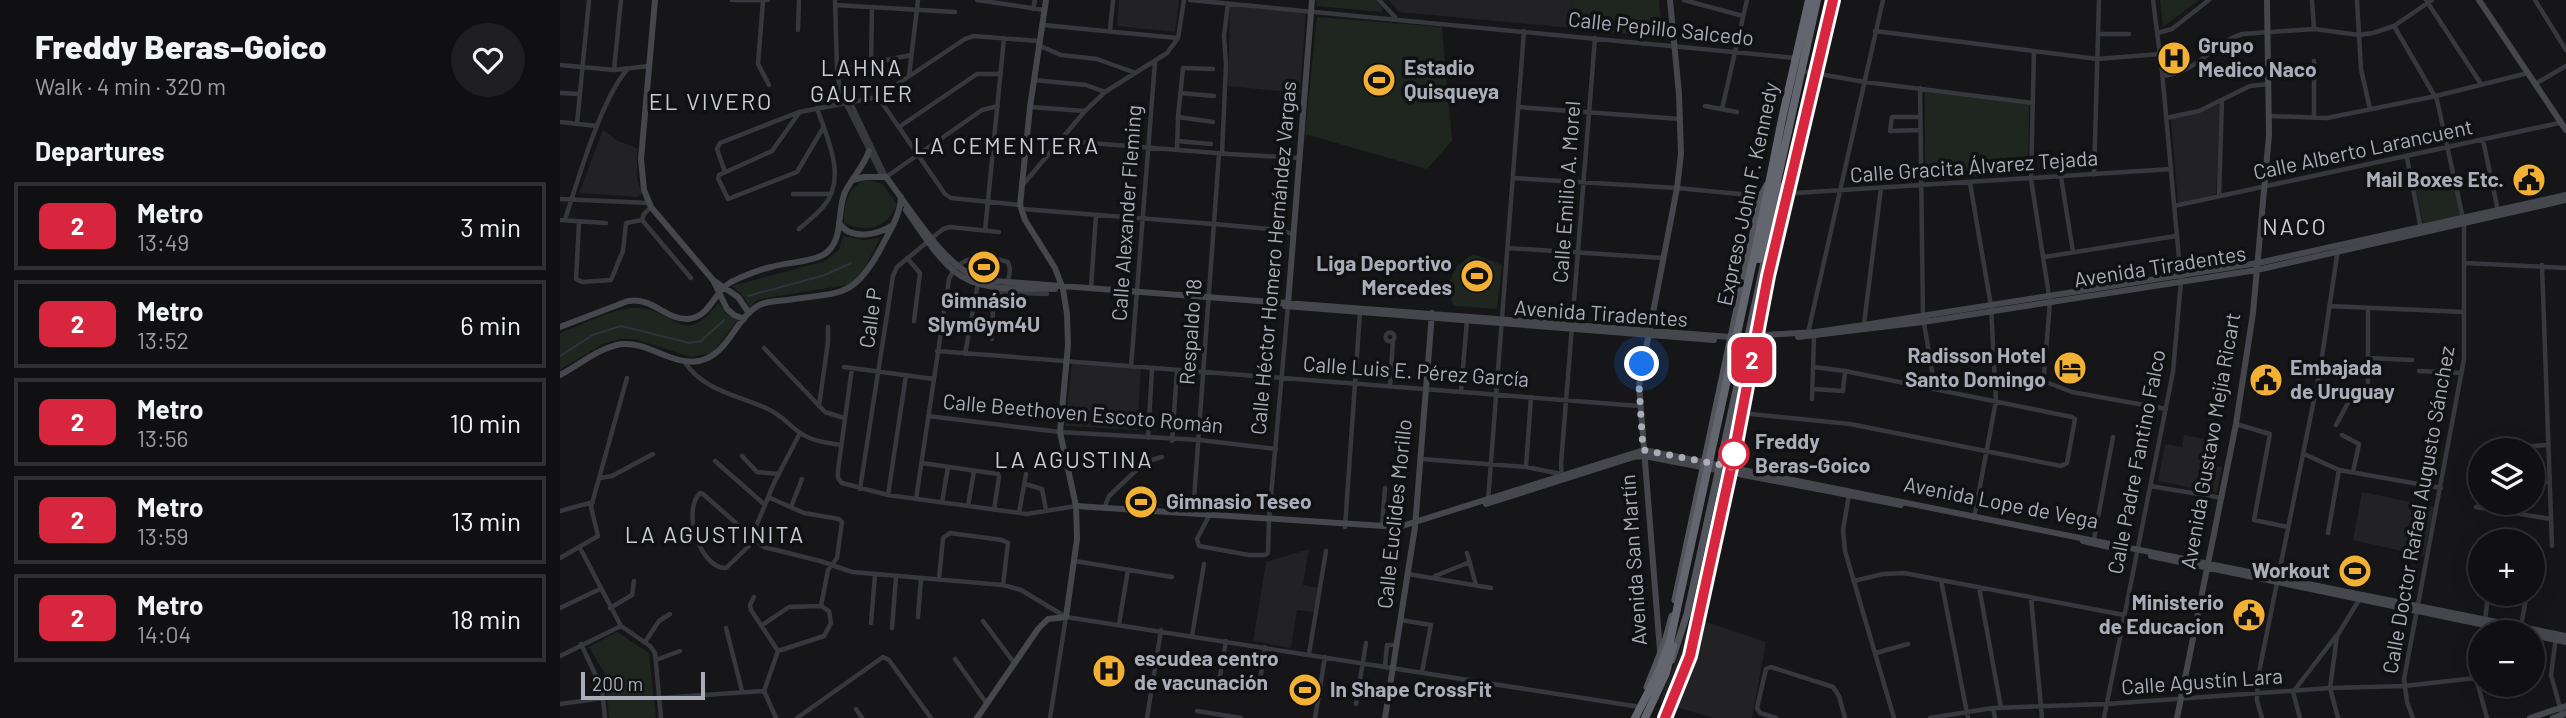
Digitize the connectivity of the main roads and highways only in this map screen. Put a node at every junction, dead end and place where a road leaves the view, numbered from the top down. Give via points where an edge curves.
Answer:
1 (655, 0) edge
2 (1046, 0) edge
3 (1312, 0) edge
4 (1670, 0) edge
5 (1808, 0) edge
6 (1817, 0) edge
7 (2267, 0) edge
8 (2479, 0) edge
9 (2566, 130) edge
10 (869, 151) road end
11 (1778, 177) junction
12 (853, 180) junction
13 (1769, 182) junction
14 (2566, 195) edge
15 (900, 200) junction
16 (2566, 200) edge
17 (2499, 212) junction
18 (914, 222) junction
19 (839, 223) junction
20 (894, 224) junction
21 (1764, 225) junction
22 (930, 238) junction
23 (2258, 266) junction
24 (713, 280) junction
25 (725, 286) junction
26 (1062, 288) junction
27 (1742, 290) junction
28 (718, 293) junction
29 (1137, 293) junction
30 (1756, 293) junction
31 (1288, 304) junction
32 (1432, 315) junction
33 (746, 316) junction
34 (1923, 319) junction
35 (1502, 321) junction
36 (560, 327) edge
37 (1648, 332) junction
38 (1811, 335) junction
39 (1746, 338) junction
40 (1731, 339) junction
41 (560, 375) edge
42 (1722, 380) junction
43 (1737, 383) junction
44 (1713, 419) junction
45 (1728, 422) junction
46 (1644, 453) junction
47 (1703, 464) junction
48 (1718, 467) junction
49 (1076, 506) junction
50 (1694, 509) junction
51 (1709, 512) junction
52 (1974, 517) junction
53 (1415, 525) junction
54 (1345, 526) junction
55 (2137, 551) junction
56 (2207, 566) junction
57 (2277, 579) junction
58 (2416, 608) junction
59 (1680, 610) junction
60 (2468, 621) edge
61 (2545, 635) edge
62 (2545, 636) edge
63 (2566, 636) edge
64 (2556, 637) junction
65 (2566, 642) edge
66 (1659, 659) junction
67 (1665, 673) junction
68 (1641, 703) junction
69 (2563, 712) edge
70 (978, 718) edge
71 (1385, 718) edge
72 (1635, 718) edge
73 (1645, 718) edge
74 (2177, 718) edge
75 (2530, 718) edge
76 (2553, 718) edge

1 - 24 main road via 641,159 644,190 650,205
2 - 26 main road via 1021,207
3 - 31 main road, Calle Héctor Homero Hernández Vargas
4 - 37 main road, Avenida San Martín via 1681,154
5 - 13 highway, Expreso John F. Kennedy
6 - 11 highway, Expreso John F. Kennedy
7 - 23 main road, Avenida Gustavo Mejía Ricart via 2269,116
8 - 9 main road
10 - 12 main road
11 - 21 highway, Expreso John F. Kennedy
11 - 30 main road via 1779,194
12 - 15 main road, Avenida Tiradentes via 884,177
12 - 19 main road
13 - 21 highway, Expreso John F. Kennedy
13 - 27 main road via 1761,196
14 - 17 main road, Avenida Tiradentes
15 - 18 main road, Avenida Tiradentes
15 - 20 main road
15 - 22 main road, Avenida Tiradentes
16 - 17 main road, Avenida Tiradentes
17 - 23 main road, Avenida Tiradentes
18 - 20 main road via 905,219
18 - 22 main road, Avenida Tiradentes
19 - 20 main road via 847,232 860,234
19 - 25 main road via 835,243 821,256 769,267
20 - 33 main road via 868,272 855,285 762,304
21 - 59 highway, Expreso John F. Kennedy, bridge
22 - 26 main road, Avenida Tiradentes via 955,268 978,281 1002,288
23 - 34 main road, Avenida Tiradentes
23 - 56 main road, Avenida Gustavo Mejía Ricart via 2236,424
24 - 25 main road
24 - 28 main road
25 - 28 main road
25 - 33 main road via 742,302
26 - 29 main road, Avenida Tiradentes
26 - 29 main road, Avenida Tiradentes
26 - 49 main road via 1067,324 1060,432
27 - 30 main road via 1738,320 1742,325 1747,323
27 - 40 main road
28 - 33 main road via 730,313
28 - 36 main road via 703,314 690,318 637,300
29 - 31 main road, Avenida Tiradentes
30 - 39 main road
31 - 32 main road, Avenida Tiradentes
32 - 35 main road, Avenida Tiradentes
32 - 35 main road, Avenida Tiradentes
32 - 53 main road, Calle Euclides Morillo
33 - 41 main road via 720,350 701,361 624,344 605,349
34 - 38 main road, Avenida Tiradentes
34 - 38 main road, Avenida Tiradentes
35 - 37 main road, Avenida Tiradentes
37 - 40 main road, Avenida Tiradentes
37 - 46 main road, Avenida San Martín via 1639,385
38 - 39 main road, Avenida Tiradentes
39 - 40 main road, Avenida Tiradentes
39 - 43 main road
40 - 42 main road
42 - 43 main road via 1731,351 1737,349
42 - 44 main road
43 - 45 main road
44 - 45 main road via 1710,448 1714,454 1720,450
44 - 47 main road
45 - 48 main road
46 - 47 main road, Avenida Lope de Vega
46 - 53 main road, Avenida Lope de Vega
46 - 66 main road, Avenida San Martín
47 - 48 main road, Avenida Lope de Vega
47 - 50 main road
48 - 51 main road
48 - 52 main road, Avenida Lope de Vega
49 - 54 main road, Avenida Lope de Vega
49 - 70 main road via 1075,561 1066,617 1048,619 1038,629
50 - 51 main road via 1703,480 1708,478 1712,483
50 - 66 main road
51 - 67 main road via 1687,614
52 - 55 main road, Avenida Lope de Vega
52 - 55 main road, Avenida Lope de Vega
53 - 54 main road, Avenida Lope de Vega
53 - 54 main road, Avenida Lope de Vega via 1393,532
53 - 71 main road, Calle Euclides Morillo via 1389,667
55 - 56 main road, Avenida Lope de Vega
56 - 57 main road, Avenida Lope de Vega
56 - 74 main road, Avenida Gustavo Mejía Ricart
57 - 58 main road, Avenida Lope de Vega
57 - 58 main road, Avenida Lope de Vega via 2359,600
58 - 60 main road, Avenida Lope de Vega
59 - 67 highway, Expreso John F. Kennedy
59 - 68 highway, Expreso John F. Kennedy via 1657,675
61 - 64 main road, Avenida Lope de Vega
62 - 64 main road, Avenida Lope de Vega
63 - 64 main road, Avenida Lope de Vega
64 - 65 main road, Avenida Lope de Vega
66 - 68 main road
67 - 73 highway, Expreso John F. Kennedy
68 - 72 highway, Expreso John F. Kennedy
69 - 75 main road
69 - 76 main road

